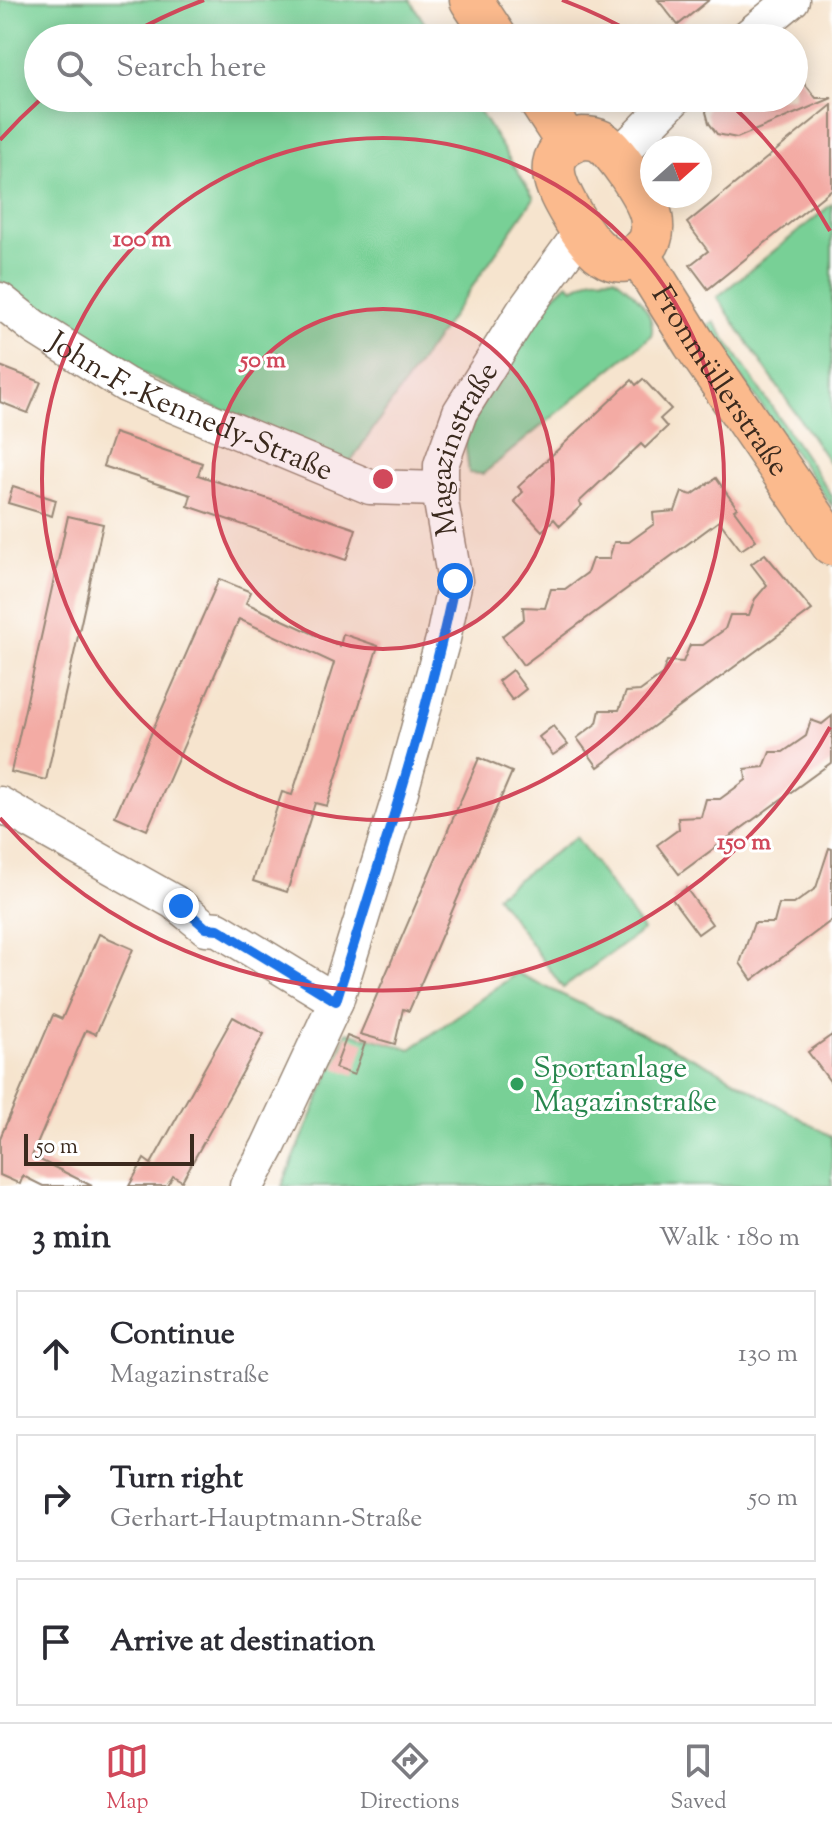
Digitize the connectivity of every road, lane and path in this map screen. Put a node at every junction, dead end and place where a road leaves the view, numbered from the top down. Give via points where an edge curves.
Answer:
1 (471, 0) edge
2 (792, 0) edge
3 (487, 24) edge
4 (763, 24) edge
5 (547, 112) edge
6 (661, 112) edge
7 (568, 144) junction
8 (617, 157) junction
9 (581, 232) junction
10 (638, 253) junction
11 (0, 300) edge
12 (440, 489) junction
13 (832, 544) edge
14 (0, 804) edge
15 (336, 1001) junction
16 (247, 1186) edge

1 - 3 main road
2 - 4 street
5 - 7 main road
6 - 8 street
7 - 8 main road via 591,138
7 - 9 main road, Fronmüllerstraße via 559,153 553,174
8 - 10 main road, Fronmüllerstraße via 651,217 651,239
9 - 10 main road, Fronmüllerstraße via 607,258
9 - 12 street, Magazinstraße via 460,412 441,465
10 - 13 main road, Fronmüllerstraße
11 - 12 street, John-F.-Kennedy-Straße via 126,385 370,487
12 - 15 street, Magazinstraße via 453,594 400,795
14 - 15 street
15 - 16 street, Magazinstraße

